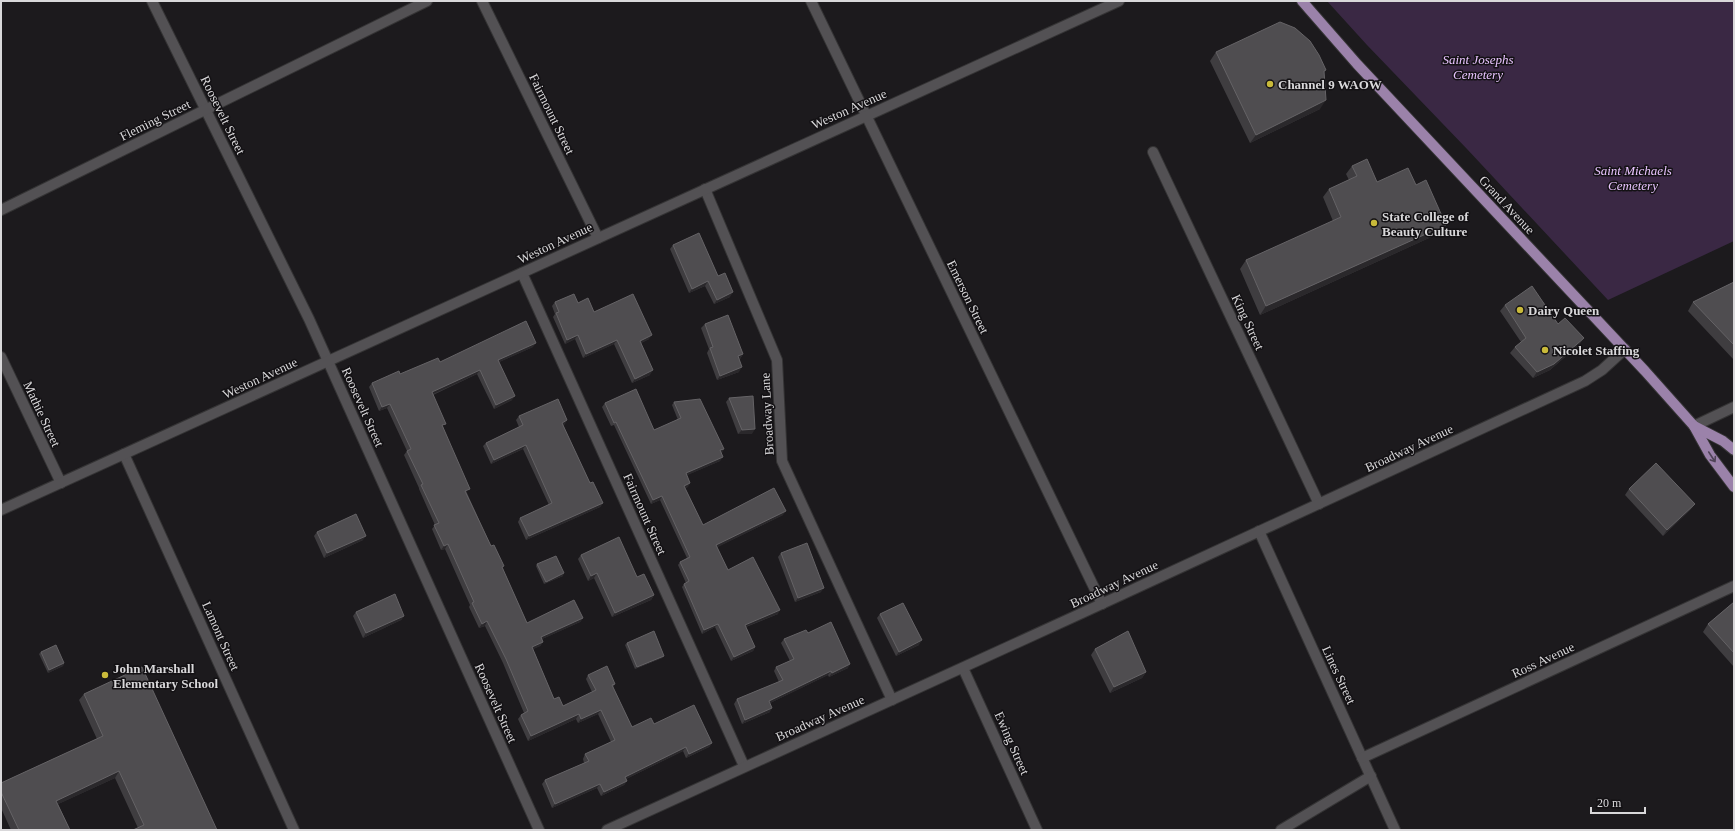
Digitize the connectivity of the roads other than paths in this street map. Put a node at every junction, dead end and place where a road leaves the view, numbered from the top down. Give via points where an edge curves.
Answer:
1 (152, 1) edge
2 (427, 1) edge
3 (482, 1) edge
4 (811, 1) edge
5 (1119, 1) edge
6 (1302, 1) edge
7 (206, 110) junction
8 (867, 115) junction
9 (1153, 152) dead end
10 (705, 188) junction
11 (1, 210) edge
12 (598, 238) junction
13 (522, 272) junction
14 (1625, 349) junction
15 (1, 357) edge
16 (328, 361) junction
17 (1734, 407) edge
18 (1694, 426) junction
19 (1734, 450) edge
20 (124, 454) junction
21 (60, 483) junction
22 (1734, 487) edge
23 (1319, 504) junction
24 (1, 510) edge
25 (1259, 532) junction
26 (1734, 586) edge
27 (1102, 604) junction
28 (964, 668) junction
29 (892, 700) junction
30 (1362, 758) junction
31 (744, 766) junction
32 (1371, 776) junction
33 (294, 830) edge
34 (540, 830) edge
35 (607, 830) edge
36 (1037, 830) edge
37 (1281, 830) edge
38 (1395, 830) edge

1 - 7 street, Roosevelt Street
2 - 7 street, Fleming Street
3 - 12 street, Fairmount Street
4 - 8 street, Emerson Street
5 - 8 street, Weston Avenue
6 - 14 main road, Grand Avenue via 1362,69
7 - 11 street, Fleming Street
7 - 16 street, Roosevelt Street
8 - 10 street, Weston Avenue
8 - 27 street, Emerson Street
9 - 23 street, King Street
10 - 12 street, Weston Avenue
10 - 29 street, Broadway Lane via 777,360 782,461
12 - 13 street, Weston Avenue
13 - 16 street, Weston Avenue
13 - 31 street, Fairmount Street
14 - 18 main road, Grand Avenue
14 - 23 street, Broadway Avenue via 1602,370 1585,381
15 - 21 street, Mathie Street
16 - 20 street, Weston Avenue
16 - 34 street, Roosevelt Street
17 - 18 street
18 - 19 main road, Grand Avenue
18 -> 22 main road, Grand Avenue via 1710,455
20 - 21 street, Weston Avenue
20 - 33 street, Lamont Street
21 - 24 street, Weston Avenue
23 - 25 street, Broadway Avenue
25 - 27 street, Broadway Avenue
25 - 30 street, Lines Street
26 - 30 street, Ross Avenue
27 - 28 street, Broadway Avenue
28 - 29 street, Broadway Avenue
28 - 36 street, Ewing Street
29 - 31 street, Broadway Avenue
30 - 32 street, Lines Street
31 - 35 street, Broadway Avenue
32 - 37 street
32 - 38 street, Lines Street

